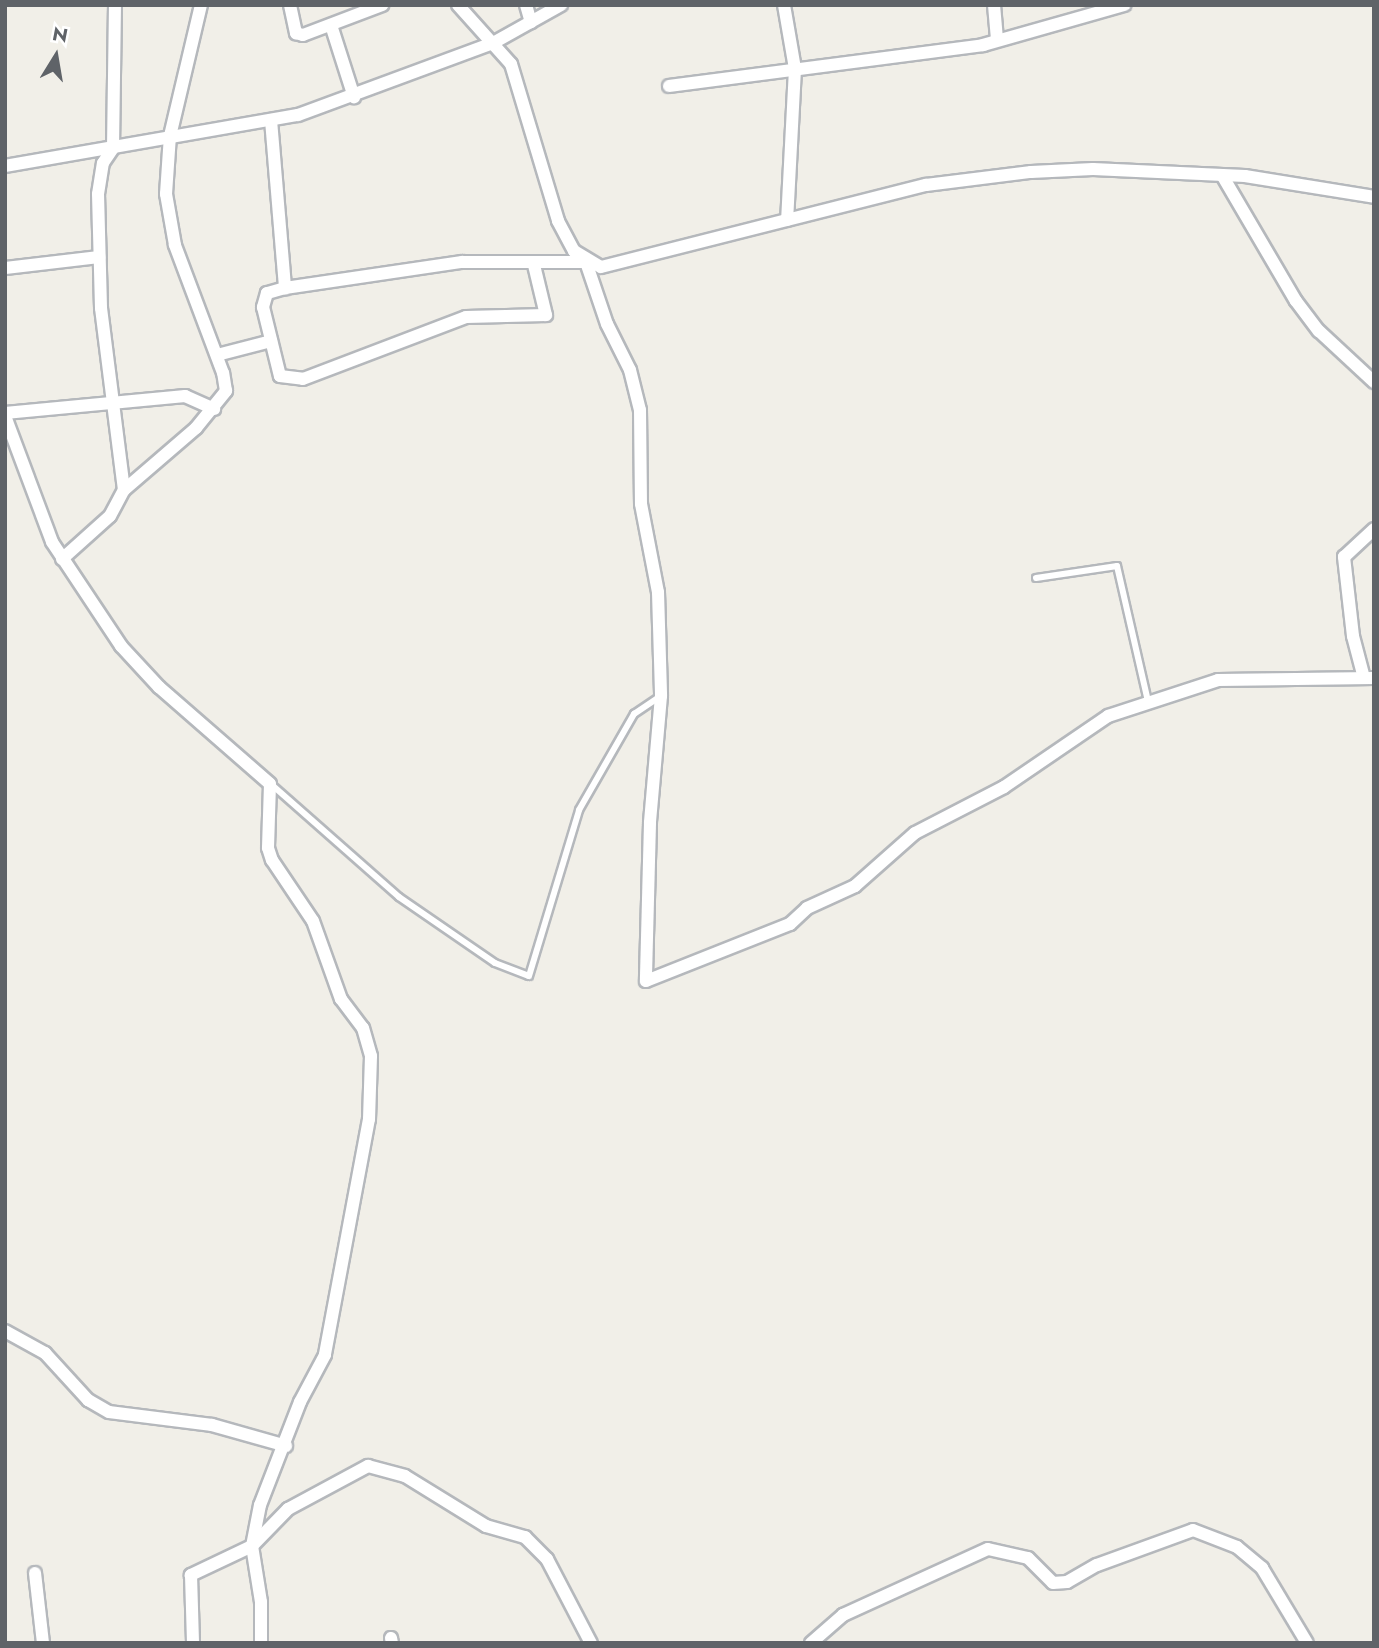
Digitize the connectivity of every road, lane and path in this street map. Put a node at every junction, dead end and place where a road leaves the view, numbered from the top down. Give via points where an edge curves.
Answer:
1 (115, 5) edge
2 (201, 5) edge
3 (290, 5) edge
4 (382, 5) edge
5 (458, 5) edge
6 (526, 5) edge
7 (561, 5) edge
8 (784, 5) edge
9 (994, 5) edge
10 (1124, 5) edge
11 (531, 22) junction
12 (331, 25) junction
13 (997, 39) junction
14 (493, 43) junction
15 (795, 69) junction
16 (669, 86) dead end
17 (354, 97) junction
18 (271, 120) junction
19 (170, 136) junction
20 (113, 148) junction
21 (5, 166) edge
22 (1222, 175) junction
23 (1374, 197) edge
24 (788, 220) junction
25 (99, 257) junction
26 (586, 262) junction
27 (534, 265) junction
28 (5, 268) edge
29 (285, 288) junction
30 (271, 341) junction
31 (217, 355) junction
32 (1374, 382) edge
33 (113, 401) junction
34 (214, 409) junction
35 (5, 414) edge
36 (124, 490) junction
37 (1374, 529) edge
38 (62, 559) junction
39 (1036, 578) dead end
40 (1369, 678) edge
41 (661, 696) junction
42 (1148, 701) junction
43 (270, 784) junction
44 (5, 1331) edge
45 (286, 1446) junction
46 (252, 1546) junction
47 (35, 1573) dead end
48 (43, 1643) edge
49 (193, 1643) edge
50 (261, 1643) edge
51 (591, 1643) edge
52 (811, 1643) edge
53 (1307, 1643) edge

1 - 20 street
2 - 19 street
3 - 12 street via 296,33 303,35
4 - 12 street
5 - 14 street
6 - 11 street
7 - 11 street
8 - 15 street
9 - 13 street
10 - 13 street
11 - 14 street
12 - 17 street
13 - 15 street via 873,61
14 - 17 street
14 - 26 street via 511,64 558,221 574,251
15 - 16 street
15 - 24 street
17 - 18 street
18 - 19 street
18 - 29 street
19 - 20 street
19 - 31 street via 170,223
20 - 21 street
20 - 25 street via 103,163 98,194
22 - 23 street
22 - 24 street via 1093,169 1031,172 926,185
22 - 32 street via 1296,301 1319,331
24 - 26 street via 623,264 601,267
25 - 28 street
25 - 33 street
26 - 27 street
26 - 41 street via 607,324 631,370 640,410 641,504 658,592
27 - 29 street via 462,262
27 - 30 street via 548,311 540,317 466,317 303,379 279,376
29 - 30 street via 262,299
30 - 31 street
31 - 34 street via 226,391
33 - 34 street via 185,396
33 - 35 street
33 - 36 street
34 - 36 street
35 - 38 street
36 - 38 street via 110,516
37 - 40 street via 1344,557 1353,636
38 - 43 street via 121,646 159,687
39 - 42 lane via 1117,566
40 - 42 street via 1231,678
41 - 42 street via 644,977 650,981 790,924 807,908 855,886 915,834 1004,787 1086,728
41 - 43 lane via 634,714 579,810 529,976 495,963 399,897
43 - 45 street via 268,848 272,860 313,921 341,999 363,1028 373,1081 325,1355 300,1402
44 - 45 street via 45,1353 88,1400 109,1412 212,1426
45 - 46 street via 260,1505
46 - 49 street via 191,1575
46 - 50 street via 261,1602
46 - 51 street via 288,1509 368,1466 405,1476 486,1526 516,1531 534,1545 547,1559
47 - 48 street
52 - 53 street via 843,1615 988,1549 1028,1558 1053,1583 1066,1582 1097,1565 1194,1530 1237,1547 1262,1568

